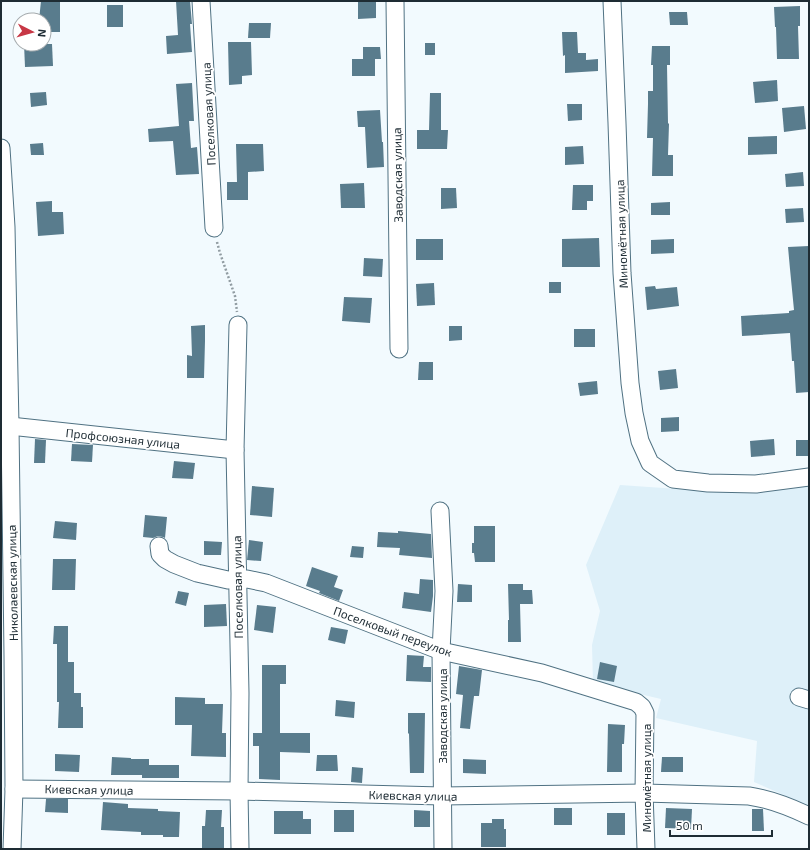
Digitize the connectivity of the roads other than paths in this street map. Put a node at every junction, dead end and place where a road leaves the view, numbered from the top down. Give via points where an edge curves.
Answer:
1 (201, 1) edge
2 (395, 1) edge
3 (612, 1) edge
4 (1, 148) edge
5 (214, 228) road end
6 (238, 324) road end
7 (400, 349) dead end
8 (5, 400) edge
9 (10, 426) junction
10 (235, 450) junction
11 (809, 477) edge
12 (440, 511) dead end
13 (159, 546) dead end
14 (237, 579) junction
15 (442, 651) junction
16 (7, 655) edge
17 (642, 707) joint
18 (14, 788) junction
19 (239, 792) junction
20 (644, 793) junction
21 (442, 796) junction
22 (809, 816) edge
23 (12, 849) edge
24 (240, 849) edge
25 (443, 849) edge
26 (646, 849) edge

1 - 5 street, Поселковая улица
2 - 7 street, Заводская улица
3 - 11 street, Миномётная улица via 622,273 630,383 640,442 650,464 673,479 708,484 756,484
4 - 8 street, Николаевская улица via 6,227
6 - 10 street, Поселковая улица
8 - 9 street, Николаевская улица
9 - 10 street, Профсоюзная улица
9 - 16 street, Николаевская улица
10 - 14 street, Поселковая улица
12 - 15 street, Заводская улица via 444,591
13 - 14 street, Поселковый переулок via 164,559 174,564 197,573 228,580
14 - 15 street, Поселковый переулок via 266,583
14 - 19 street, Поселковая улица
15 - 17 street, Поселковый переулок via 542,673 636,702
15 - 21 street, Заводская улица
16 - 18 street, Николаевская улица
17 - 20 street, Миномётная улица via 645,713
18 - 19 street, Киевская улица
18 - 23 street, Николаевская улица
19 - 21 street, Киевская улица
19 - 24 street, Поселковая улица
20 - 21 street, Киевская улица
20 - 22 street, Киевская улица via 760,797
20 - 26 street, Миномётная улица
21 - 25 street, Заводская улица

